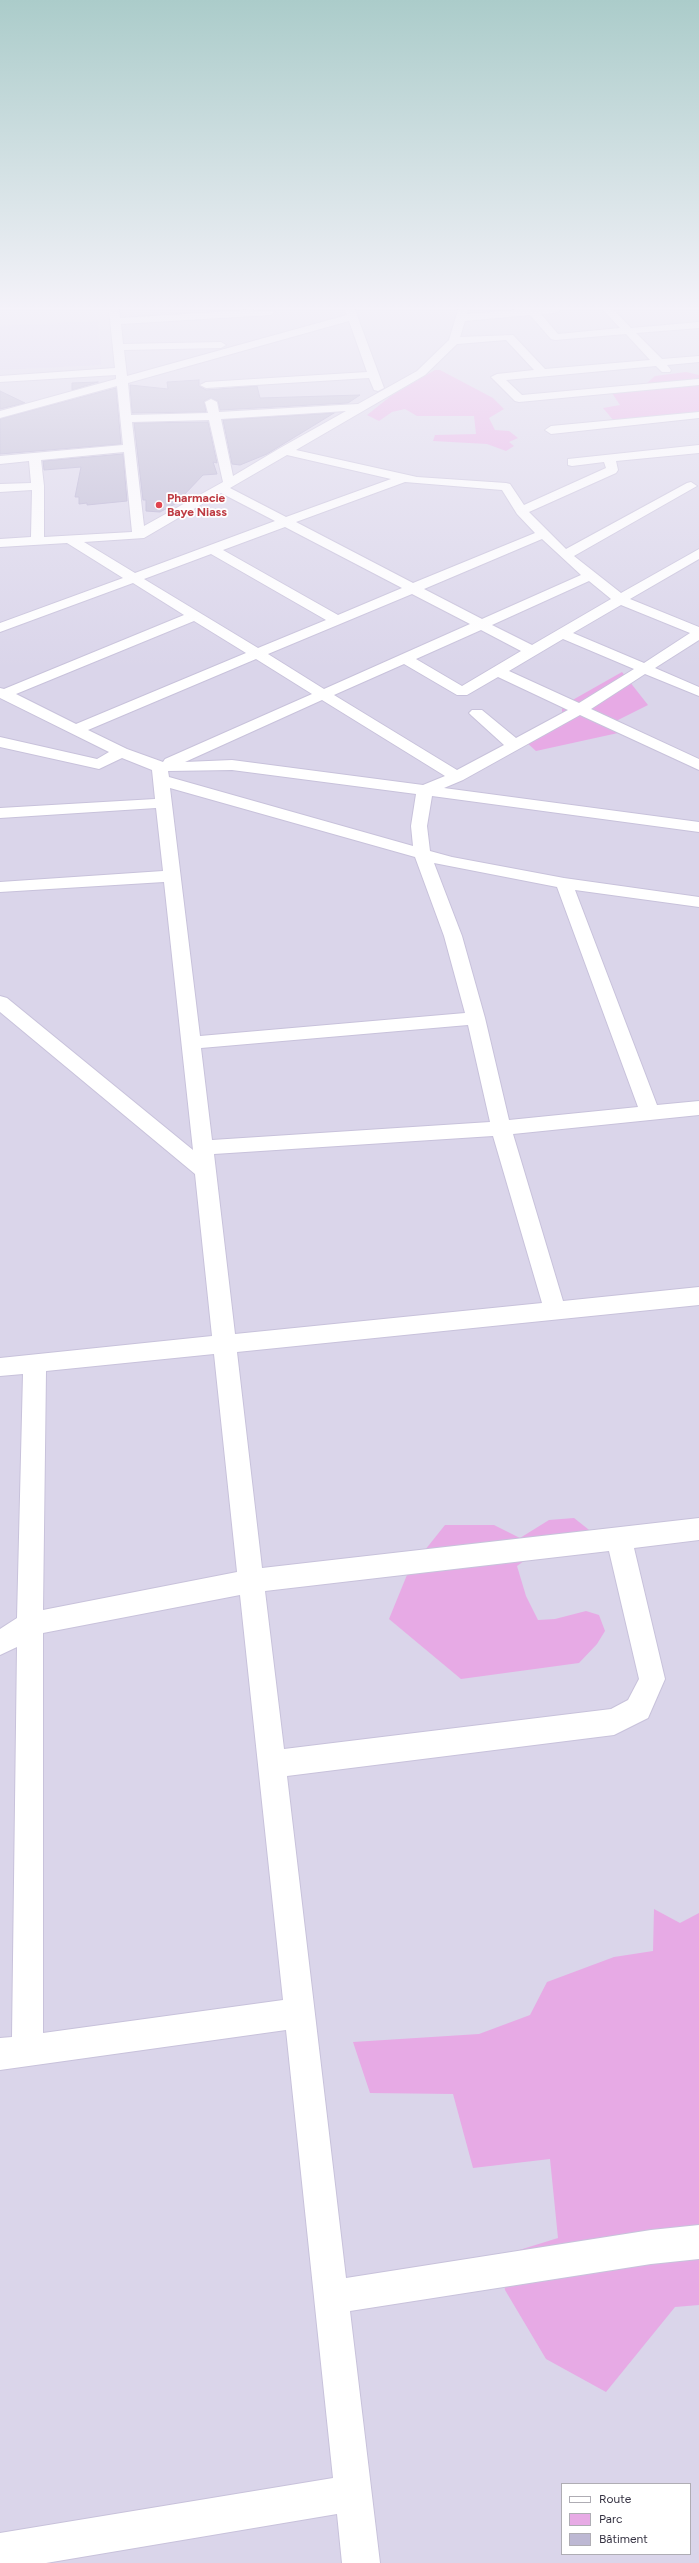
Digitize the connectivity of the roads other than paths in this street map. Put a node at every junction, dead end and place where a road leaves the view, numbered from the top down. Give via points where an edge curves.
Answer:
1 (127, 430) edge
2 (217, 430) edge
3 (322, 430) edge
4 (551, 430) dead end
5 (555, 430) edge
6 (129, 448) junction
7 (699, 449) edge
8 (284, 451) junction
9 (35, 458) junction
10 (609, 458) junction
11 (0, 460) edge
12 (572, 462) dead end
13 (404, 478) junction
14 (38, 486) junction
15 (225, 486) junction
16 (692, 486) dead end
17 (0, 488) edge
18 (521, 511) junction
19 (287, 521) junction
20 (543, 534) junction
21 (139, 535) junction
22 (70, 539) junction
23 (38, 541) junction
24 (0, 543) edge
25 (212, 549) junction
26 (699, 553) edge
27 (565, 555) junction
28 (590, 576) junction
29 (134, 578) junction
30 (413, 588) junction
31 (621, 600) junction
32 (196, 616) junction
33 (337, 620) junction
34 (481, 624) junction
35 (0, 628) edge
36 (562, 633) junction
37 (699, 633) edge
38 (532, 651) junction
39 (256, 654) junction
40 (405, 658) junction
41 (644, 669) junction
42 (497, 671) junction
43 (699, 692) edge
44 (2, 693) edge
45 (323, 694) junction
46 (579, 710) junction
47 (477, 713) dead end
48 (77, 729) junction
49 (0, 742) edge
50 (514, 745) junction
51 (121, 752) junction
52 (699, 765) edge
53 (457, 776) junction
54 (162, 784) junction
55 (425, 790) junction
56 (0, 813) edge
57 (699, 827) edge
58 (422, 853) junction
59 (172, 876) junction
60 (564, 883) junction
61 (0, 887) edge
62 (699, 902) edge
63 (0, 1002) edge
64 (476, 1018) junction
65 (191, 1043) junction
66 (699, 1108) edge
67 (650, 1114) junction
68 (501, 1128) junction
69 (204, 1159) junction
70 (699, 1296) edge
71 (555, 1311) junction
72 (225, 1345) junction
73 (35, 1364) junction
74 (0, 1367) edge
75 (699, 1529) edge
76 (619, 1539) junction
77 (251, 1581) junction
78 (30, 1624) junction
79 (0, 1643) edge
80 (271, 1764) junction
81 (299, 2013) junction
82 (14, 2052) edge
83 (699, 2242) edge
84 (331, 2297) junction
85 (353, 2493) junction
86 (0, 2552) edge
87 (361, 2563) edge

1 - 6 street
2 - 15 street
3 - 8 street
4 - 5 street
6 - 9 street
6 - 21 street
7 - 10 street
8 - 13 street
8 - 15 street
9 - 11 street
9 - 14 street
10 - 12 street
10 - 18 street via 612,470
13 - 18 street via 506,487
13 - 19 street
14 - 17 street
14 - 23 street
15 - 19 street
15 - 21 street
16 - 27 street
18 - 20 street
19 - 25 street
19 - 30 street
20 - 27 street
20 - 30 street
21 - 22 street
22 - 23 street
22 - 29 street
23 - 24 street
25 - 29 street
25 - 33 street
26 - 31 street
27 - 28 street
28 - 31 street
28 - 34 street
29 - 32 street
29 - 35 street
30 - 33 street
30 - 34 street
31 - 36 street
31 - 37 street
32 - 39 street
32 - 44 street
33 - 39 street
34 - 38 street
34 - 40 street
36 - 38 street
36 - 41 street
37 - 41 street
38 - 42 street
39 - 45 street
39 - 48 street
40 - 42 street via 462,692
40 - 45 street
41 - 43 street
41 - 46 street
42 - 46 street
44 - 48 street
45 - 53 street
45 - 54 street
46 - 50 street
46 - 52 street
47 - 50 street
48 - 51 street
49 - 51 street via 99,764
50 - 53 street
51 - 54 street
53 - 55 street
54 - 55 street via 232,765
54 - 56 street
54 - 58 street
54 - 59 street
55 - 57 street
55 - 58 street via 419,826
58 - 60 street via 450,862
58 - 64 street via 453,936
59 - 61 street
59 - 65 street
60 - 62 street
60 - 67 street
63 - 69 street
64 - 65 street
64 - 68 street
65 - 69 street
66 - 67 street
67 - 68 street
68 - 69 street
68 - 71 street
69 - 72 street
70 - 71 street
71 - 72 street
72 - 73 street
72 - 77 street
73 - 74 street
73 - 78 street
75 - 76 street
76 - 77 street
76 - 80 street via 652,1679 638,1709 614,1722
77 - 78 street
77 - 80 street
78 - 79 street
78 - 82 street
80 - 81 street
81 - 82 street
81 - 84 street
83 - 84 street via 651,2247
84 - 85 street
85 - 86 street
85 - 87 street

